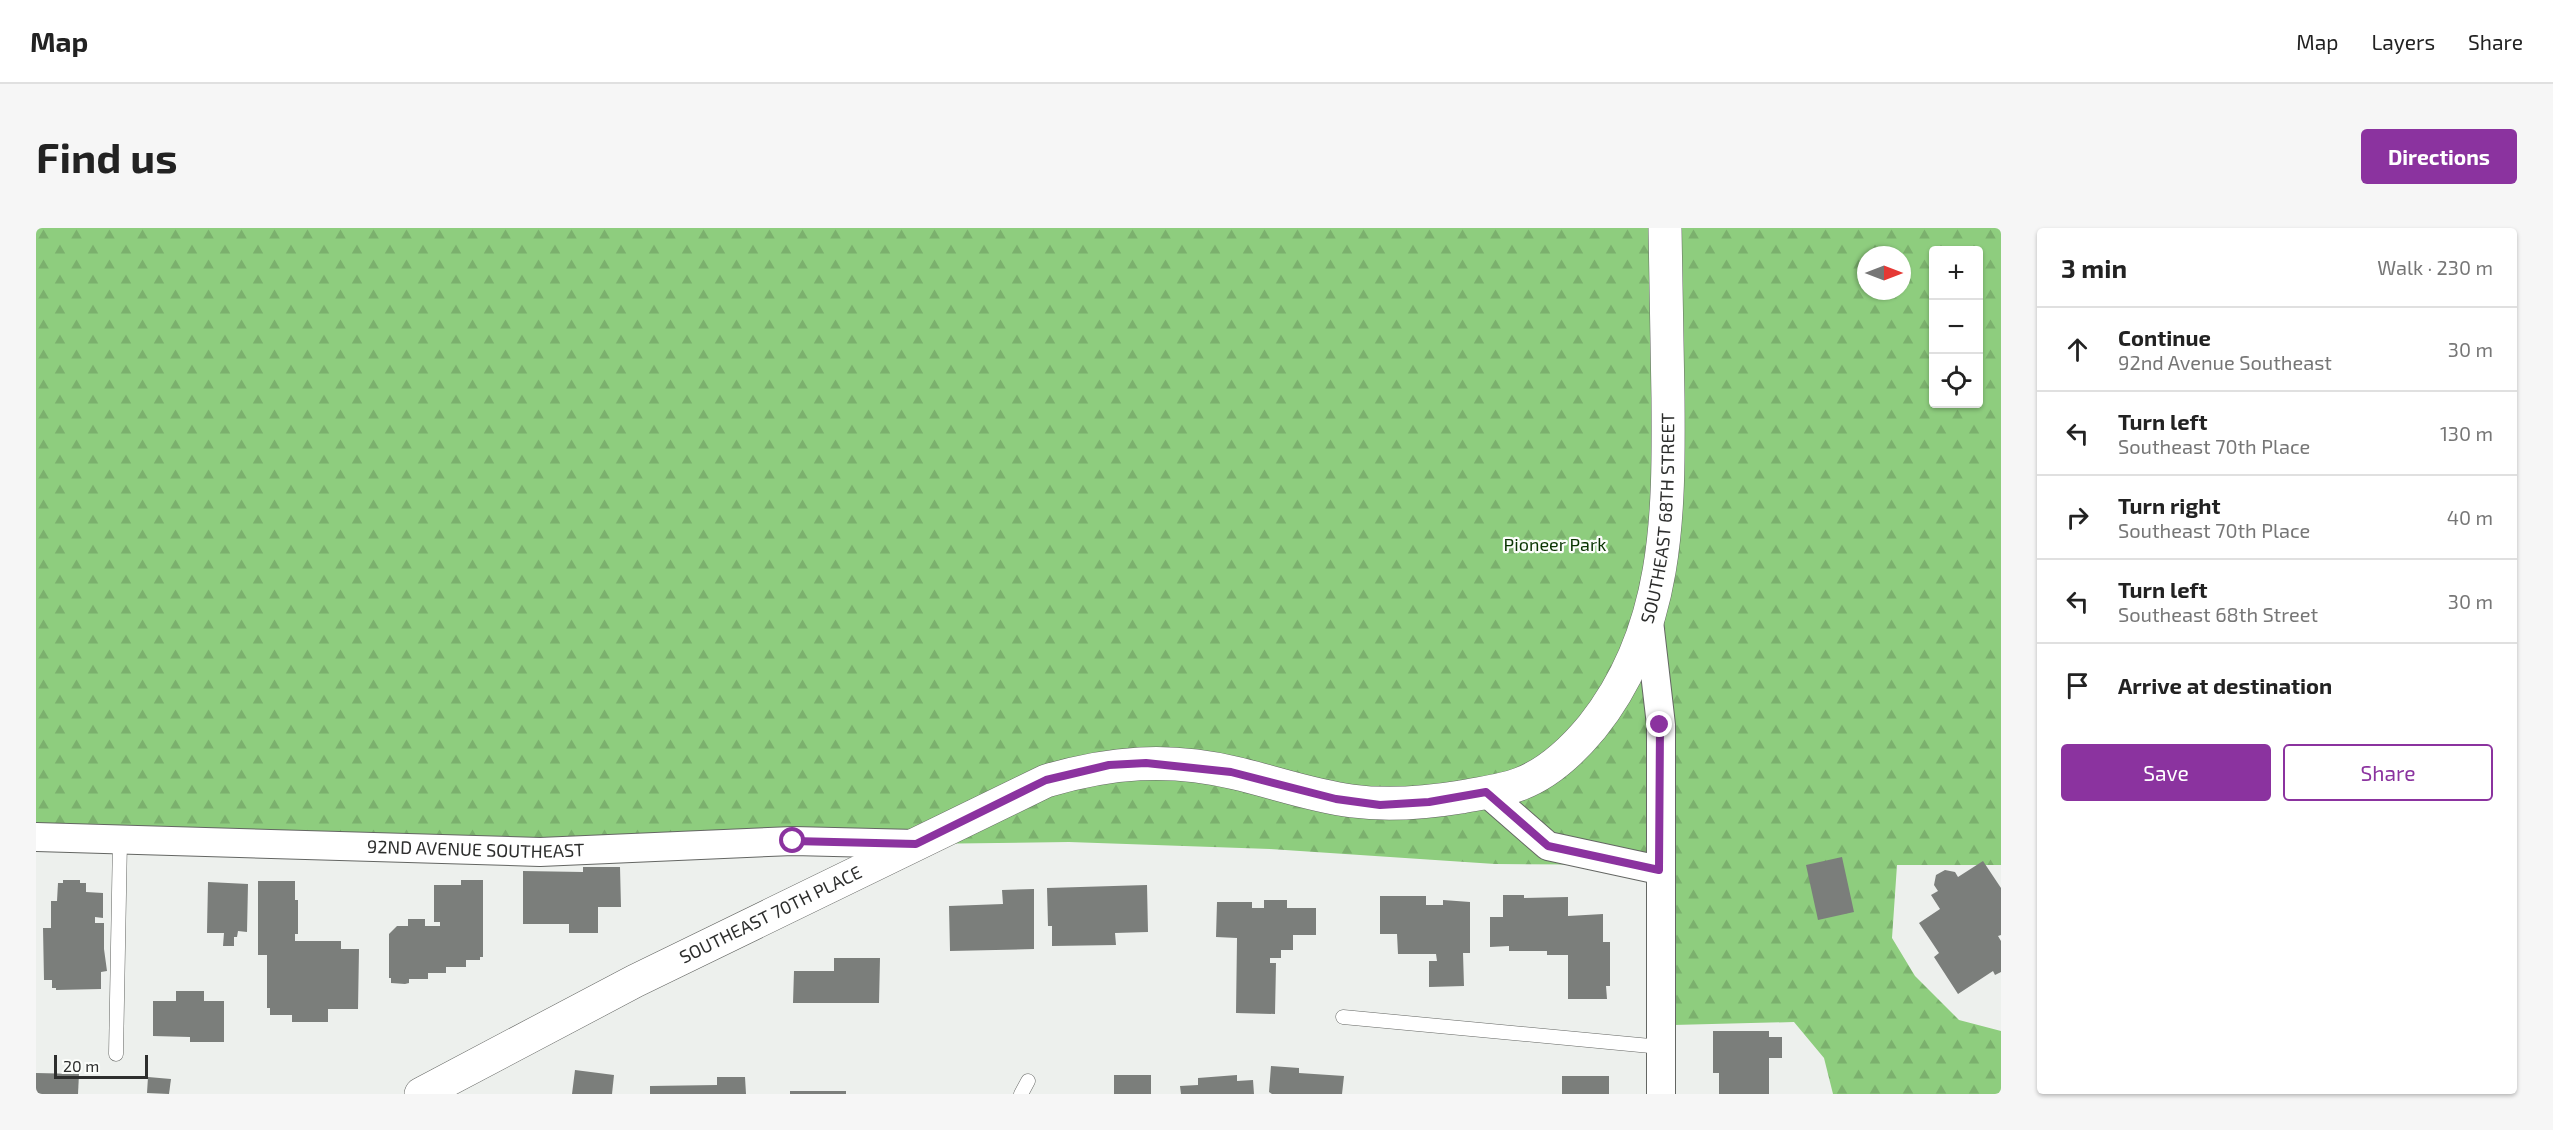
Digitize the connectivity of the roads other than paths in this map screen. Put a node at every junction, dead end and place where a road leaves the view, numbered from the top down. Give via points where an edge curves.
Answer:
1 (1665, 228) edge
2 (1649, 621) junction
3 (1486, 792) junction
4 (36, 837) edge
5 (120, 840) junction
6 (916, 844) junction
7 (1659, 870) junction
8 (1343, 1017) dead end
9 (1660, 1047) junction
10 (116, 1054) dead end
11 (1028, 1081) dead end
12 (421, 1094) edge
13 (1021, 1094) edge
14 (1660, 1094) edge

1 - 2 street, SOUTHEAST 68TH STREET via 1669,478 1666,527
2 - 3 street, SOUTHEAST 70TH PLACE via 1631,668 1578,745 1550,768 1521,784
2 - 7 street, SOUTHEAST 68TH STREET via 1660,725
3 - 6 street, SOUTHEAST 70TH PLACE via 1380,805 1336,799 1231,772 1146,763 1109,765 1046,780
3 - 7 street via 1548,846
4 - 5 street, 92ND AVENUE SOUTHEAST
5 - 6 street, 92ND AVENUE SOUTHEAST via 540,852 793,841
5 - 10 lane
6 - 12 street, SOUTHEAST 70TH PLACE via 635,981
7 - 9 street, SOUTHEAST 68TH STREET
8 - 9 lane
9 - 14 street, SOUTHEAST 68TH STREET
11 - 13 lane

